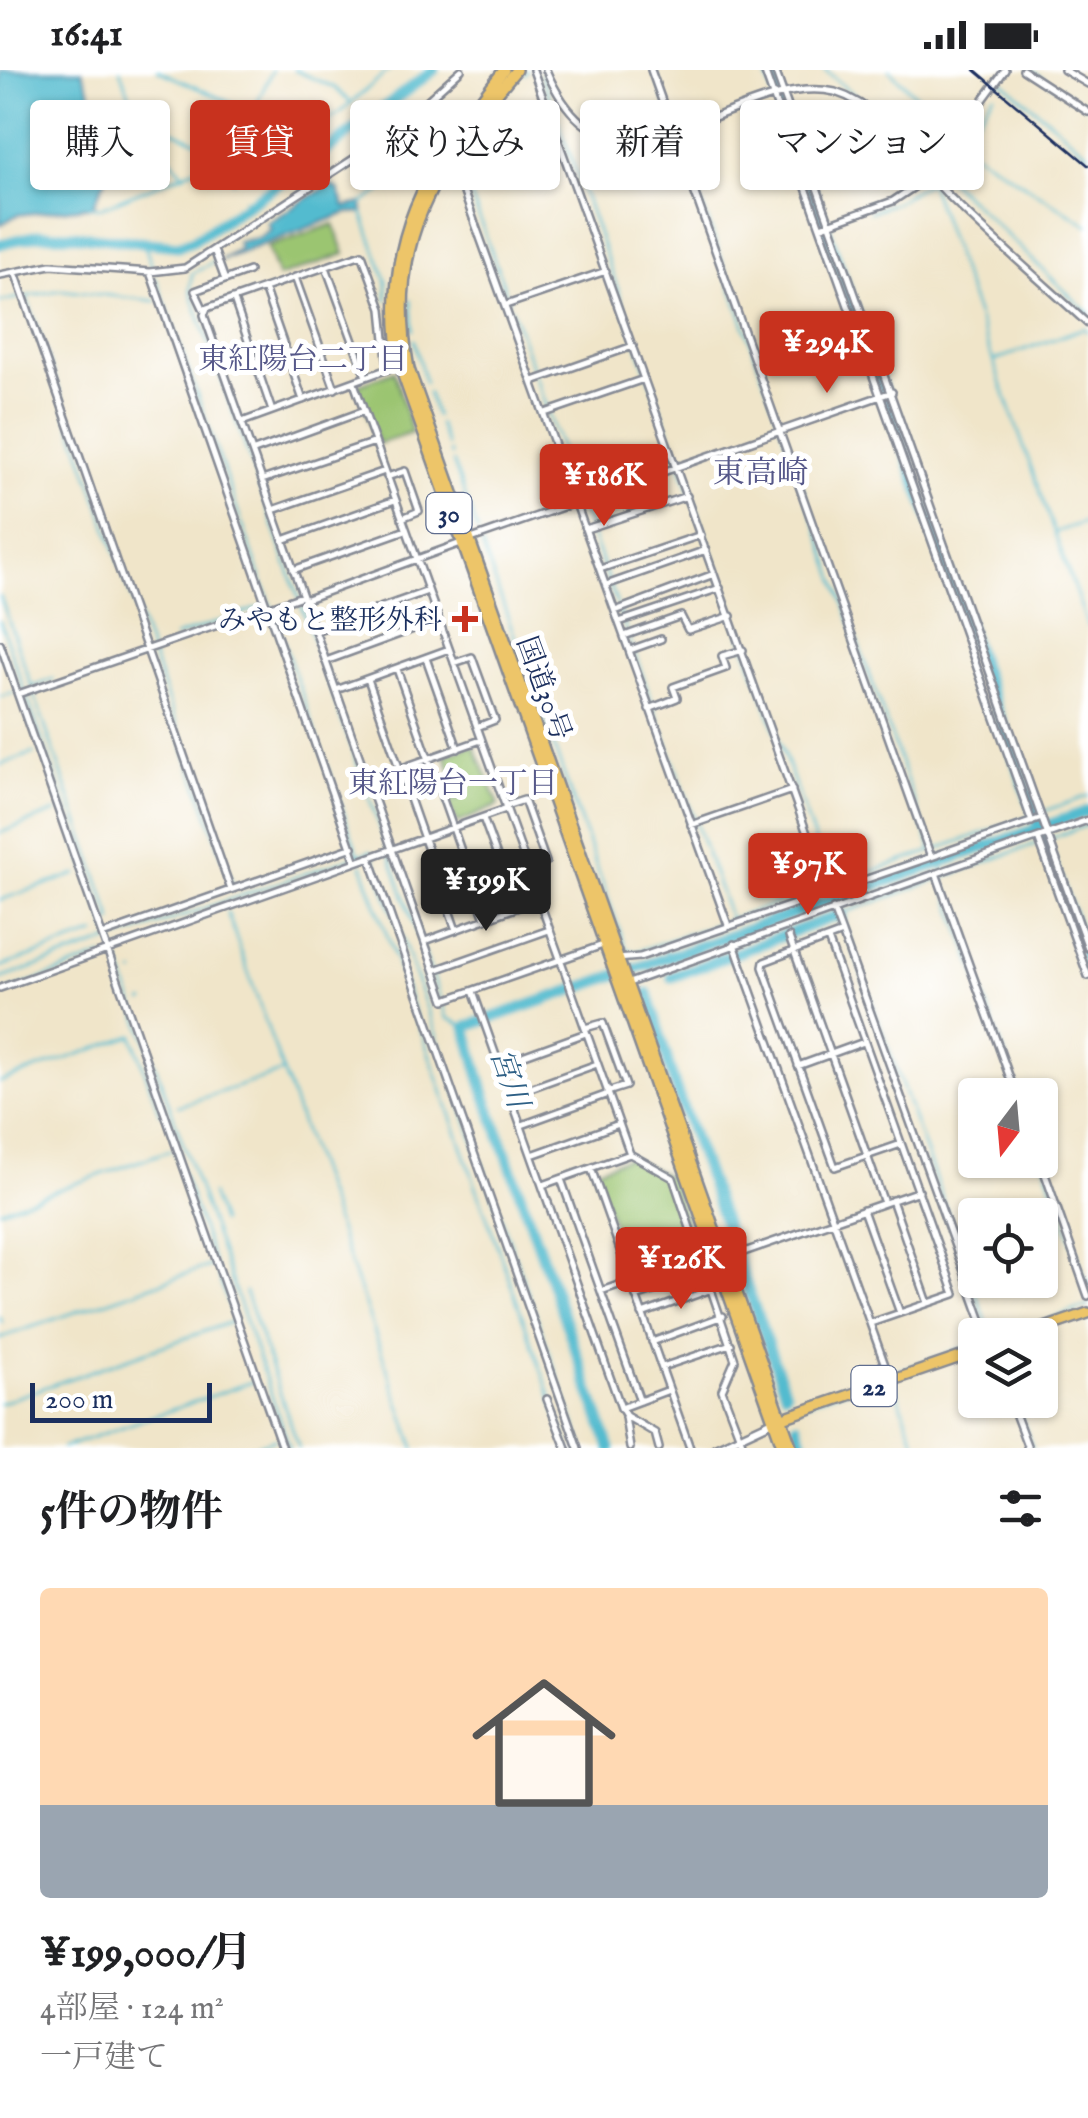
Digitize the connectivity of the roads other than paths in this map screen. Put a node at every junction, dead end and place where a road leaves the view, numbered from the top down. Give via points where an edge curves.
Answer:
1 (461, 70) edge
2 (504, 70) edge
3 (516, 70) edge
4 (533, 70) edge
5 (546, 70) edge
6 (651, 70) edge
7 (764, 70) edge
8 (774, 70) edge
9 (1005, 70) edge
10 (1022, 70) edge
11 (1064, 70) edge
12 (1088, 84) edge
13 (777, 93) junction
14 (429, 100) edge
15 (480, 100) edge
16 (492, 100) edge
17 (662, 100) edge
18 (853, 100) edge
19 (984, 100) edge
20 (1088, 112) edge
21 (720, 113) edge
22 (580, 118) edge
23 (350, 161) edge
24 (420, 190) edge
25 (431, 190) edge
26 (463, 190) edge
27 (694, 190) edge
28 (908, 190) edge
29 (948, 190) edge
30 (825, 225) junction
31 (214, 250) junction
32 (326, 266) junction
33 (248, 271) dead end
34 (606, 271) junction
35 (15, 272) junction
36 (150, 272) junction
37 (0, 275) edge
38 (294, 277) junction
39 (225, 280) junction
40 (264, 288) junction
41 (234, 299) junction
42 (506, 305) junction
43 (204, 310) junction
44 (1088, 324) edge
45 (633, 346) junction
46 (366, 376) junction
47 (644, 378) junction
48 (535, 380) junction
49 (354, 384) junction
50 (335, 390) junction
51 (887, 394) junction
52 (303, 400) junction
53 (272, 411) junction
54 (364, 411) junction
55 (547, 412) junction
56 (242, 422) junction
57 (782, 431) junction
58 (375, 442) junction
59 (252, 452) junction
60 (680, 466) junction
61 (386, 474) junction
62 (262, 480) junction
63 (686, 496) junction
64 (395, 500) junction
65 (576, 503) junction
66 (273, 510) junction
67 (402, 518) junction
68 (588, 529) junction
69 (406, 530) junction
70 (700, 535) junction
71 (283, 540) junction
72 (464, 542) junction
73 (706, 550) junction
74 (417, 559) junction
75 (602, 568) junction
76 (294, 570) junction
77 (714, 574) junction
78 (608, 584) junction
79 (720, 588) junction
80 (428, 590) junction
81 (301, 598) junction
82 (270, 606) junction
83 (617, 610) junction
84 (730, 616) junction
85 (438, 620) junction
86 (621, 622) junction
87 (315, 631) junction
88 (626, 635) junction
89 (661, 640) dead end
90 (0, 644) edge
91 (149, 649) junction
92 (449, 649) junction
93 (632, 649) junction
94 (743, 650) junction
95 (426, 658) junction
96 (326, 661) junction
97 (454, 664) junction
98 (397, 669) junction
99 (368, 679) junction
100 (336, 690) junction
101 (23, 693) junction
102 (652, 708) junction
103 (477, 727) junction
104 (481, 740) junction
105 (458, 748) junction
106 (428, 759) junction
107 (400, 769) junction
108 (368, 780) junction
109 (792, 790) junction
110 (506, 808) junction
111 (483, 818) junction
112 (1036, 819) junction
113 (1088, 820) edge
114 (693, 824) junction
115 (454, 828) junction
116 (424, 838) junction
117 (1044, 838) junction
118 (389, 851) junction
119 (933, 854) junction
120 (354, 855) junction
121 (372, 858) junction
122 (527, 869) junction
123 (940, 875) junction
124 (827, 889) junction
125 (231, 890) junction
126 (538, 900) junction
127 (516, 908) junction
128 (835, 914) junction
129 (485, 919) junction
130 (727, 922) junction
131 (456, 930) junction
132 (549, 930) junction
133 (842, 933) junction
134 (789, 937) dead end
135 (106, 939) junction
136 (828, 939) junction
137 (424, 941) junction
138 (607, 943) junction
139 (1088, 948) edge
140 (735, 949) junction
141 (794, 951) junction
142 (560, 961) junction
143 (614, 963) junction
144 (435, 970) junction
145 (1088, 976) edge
146 (622, 984) junction
147 (0, 988) edge
148 (473, 992) junction
149 (586, 1031) junction
150 (864, 1042) junction
151 (831, 1054) junction
152 (499, 1064) junction
153 (597, 1064) junction
154 (798, 1066) junction
155 (1010, 1078) edge
156 (608, 1093) junction
157 (510, 1096) junction
158 (619, 1124) junction
159 (521, 1125) junction
160 (901, 1144) junction
161 (630, 1154) junction
162 (532, 1155) junction
163 (868, 1156) junction
164 (590, 1168) junction
165 (1046, 1178) edge
166 (561, 1179) junction
167 (543, 1185) junction
168 (919, 1191) junction
169 (888, 1202) junction
170 (863, 1210) junction
171 (834, 1221) junction
172 (728, 1258) junction
173 (706, 1272) junction
174 (630, 1280) junction
175 (712, 1288) junction
176 (601, 1291) junction
177 (1088, 1296) edge
178 (636, 1298) junction
179 (928, 1303) junction
180 (900, 1313) junction
181 (642, 1314) junction
182 (1088, 1314) edge
183 (723, 1316) junction
184 (981, 1318) edge
185 (872, 1323) junction
186 (1058, 1324) edge
187 (652, 1342) junction
188 (730, 1344) junction
189 (958, 1357) edge
190 (661, 1368) junction
191 (889, 1376) junction
192 (669, 1390) junction
193 (548, 1399) dead end
194 (640, 1401) junction
195 (621, 1408) junction
196 (626, 1416) junction
197 (1017, 1418) edge
198 (778, 1420) junction
199 (739, 1434) junction
200 (567, 1442) edge
201 (282, 1448) edge
202 (578, 1448) edge
203 (630, 1448) edge
204 (659, 1448) edge
205 (690, 1448) edge
206 (716, 1448) edge
207 (744, 1448) edge
208 (783, 1448) edge
209 (792, 1448) edge
210 (1028, 1448) edge

1 - 14 street
2 - 15 main road, 国道30号 / 30
3 - 16 main road, 国道30号 / 30
4 - 34 street
5 - 22 street via 565,107
6 - 17 street
7 - 13 street
8 - 13 street
9 - 19 street
10 - 20 street
11 - 12 street
13 - 18 street via 818,88
13 - 21 street
13 - 30 street
13 - 30 street
23 - 31 street
24 - 72 main road, 国道30号 / 30 via 400,253 395,307 408,396
25 - 72 main road, 国道30号 / 30 via 416,220 402,308 410,369
26 - 42 street
27 - 57 street
28 - 30 street
29 - 44 street
30 - 51 street
30 - 51 street
31 - 36 street via 176,270
31 - 39 street
32 - 38 street
32 - 46 street
32 - 46 street via 362,254 382,310 388,370
33 - 39 street
34 - 42 street
34 - 45 street
35 - 36 street via 66,264
35 - 37 street
35 - 91 street
36 - 82 street
38 - 40 street
38 - 50 street
39 - 43 street via 195,291
40 - 41 street
40 - 52 street
41 - 43 street
41 - 53 street
42 - 48 street
43 - 56 street
45 - 47 street
45 - 48 street
46 - 49 street
47 - 55 street
47 - 60 street
48 - 55 street
49 - 50 street
49 - 54 street
50 - 52 street
51 - 57 street
51 - 112 street
51 - 112 street
52 - 53 street
53 - 56 street
54 - 58 street
54 - 59 street
55 - 65 street
56 - 59 street
57 - 60 street
57 - 119 street
58 - 61 street
58 - 62 street
59 - 62 street
60 - 63 street
60 - 65 street
61 - 64 street
61 - 66 street
61 - 67 street via 405,471 419,512
62 - 66 street
63 - 68 street
63 - 70 street
64 - 67 street
64 - 71 street
65 - 68 street
65 - 72 street
66 - 71 street
67 - 69 street
68 - 75 street
69 - 74 street
69 - 76 street
70 - 73 street
70 - 75 street
71 - 76 street
72 - 74 street
72 - 138 main road, 国道30号 / 30
73 - 77 street
73 - 78 street
74 - 80 street
74 - 81 street
75 - 78 street
76 - 81 street
77 - 79 street
77 - 83 street
78 - 83 street
79 - 84 street
79 - 86 street
80 - 85 street
80 - 87 street
81 - 82 street
81 - 87 street
82 - 91 street
82 - 120 street
83 - 86 street
84 - 88 street via 688,630 681,616
84 - 94 street
85 - 92 street
85 - 96 street
86 - 88 street
87 - 96 street
88 - 93 street
89 - 93 street
90 - 101 street
91 - 101 street
91 - 125 street
92 - 95 street
92 - 97 street
93 - 102 street
94 - 102 street via 722,656 726,668 673,688 676,698
94 - 109 street
95 - 98 street
95 - 105 street
96 - 100 street
97 - 103 street
97 - 103 street via 472,657 495,720
98 - 99 street
98 - 106 street
99 - 100 street
99 - 107 street
100 - 108 street
101 - 135 street
102 - 114 street
103 - 104 street
104 - 105 street
104 - 110 street
105 - 106 street
106 - 107 street
106 - 115 street
107 - 108 street
107 - 116 street
108 - 118 street
109 - 114 street
109 - 124 street
110 - 111 street
110 - 122 street
110 - 122 street via 524,800 546,862
111 - 115 street
111 - 127 street
112 - 117 street
112 - 119 street
113 - 117 street
114 - 130 street
115 - 116 street
115 - 129 street
116 - 118 street
116 - 131 street
117 - 123 street
117 - 139 street
117 - 145 street
118 - 121 street
118 - 137 street
119 - 124 street
120 - 121 street
120 - 125 street
120 - 135 street
121 - 200 street
122 - 126 street
123 - 128 street
123 - 155 street
124 - 130 street
125 - 135 street
126 - 127 street
126 - 132 street
127 - 129 street
128 - 133 street
128 - 140 street
129 - 131 street
130 - 143 street
131 - 137 street
132 - 142 street
132 - 144 street
133 - 136 street
133 - 184 street
134 - 141 street
135 - 147 street
135 - 201 street
136 - 141 street
136 - 150 street
137 - 144 street
138 - 142 street
138 - 143 main road, 国道30号 / 30
140 - 146 street
140 - 171 street
141 - 151 street
141 - 154 street via 763,967
142 - 148 street
142 - 149 street
143 - 146 main road, 国道30号 / 30
144 - 148 street via 446,1000
146 - 172 main road, 国道30号 / 30
148 - 152 street
149 - 152 street
149 - 153 street
149 - 156 street via 603,1023 626,1086
150 - 151 street
150 - 160 street
151 - 154 street
151 - 163 street
152 - 157 street
153 - 156 street
153 - 157 street
154 - 163 street via 835,1167
156 - 158 street
156 - 159 street
157 - 159 street
158 - 161 street
158 - 162 street
159 - 162 street
160 - 163 street
160 - 168 street
161 - 164 street
161 - 173 street via 674,1178
162 - 167 street
163 - 169 street
164 - 166 street
164 - 174 street
165 - 177 street
166 - 167 street
166 - 176 street
167 - 195 street
168 - 169 street
168 - 179 street via 955,1294
169 - 170 street
169 - 179 street
170 - 171 street
170 - 180 street
171 - 172 street
171 - 185 street
172 - 198 main road, 国道30号 / 30
173 - 175 street
173 - 178 street
174 - 176 street
174 - 178 street
175 - 181 street
175 - 183 street
176 - 194 street
178 - 181 street
179 - 180 street
180 - 185 street
181 - 187 street
182 - 186 main road
183 - 187 street
183 - 188 street
185 - 191 street
187 - 190 street
188 - 190 street
188 - 199 street via 735,1360 722,1390
189 - 191 main road, 22
190 - 192 street
191 - 198 main road, 22
192 - 194 street
192 - 205 street
193 - 200 street
194 - 195 street
195 - 196 street
196 - 203 street
196 - 204 street via 655,1432
197 - 210 street
198 - 199 street
198 - 208 main road, 国道30号 / 30
198 - 209 main road, 国道30号 / 30
199 - 206 street
199 - 207 street
200 - 202 street

